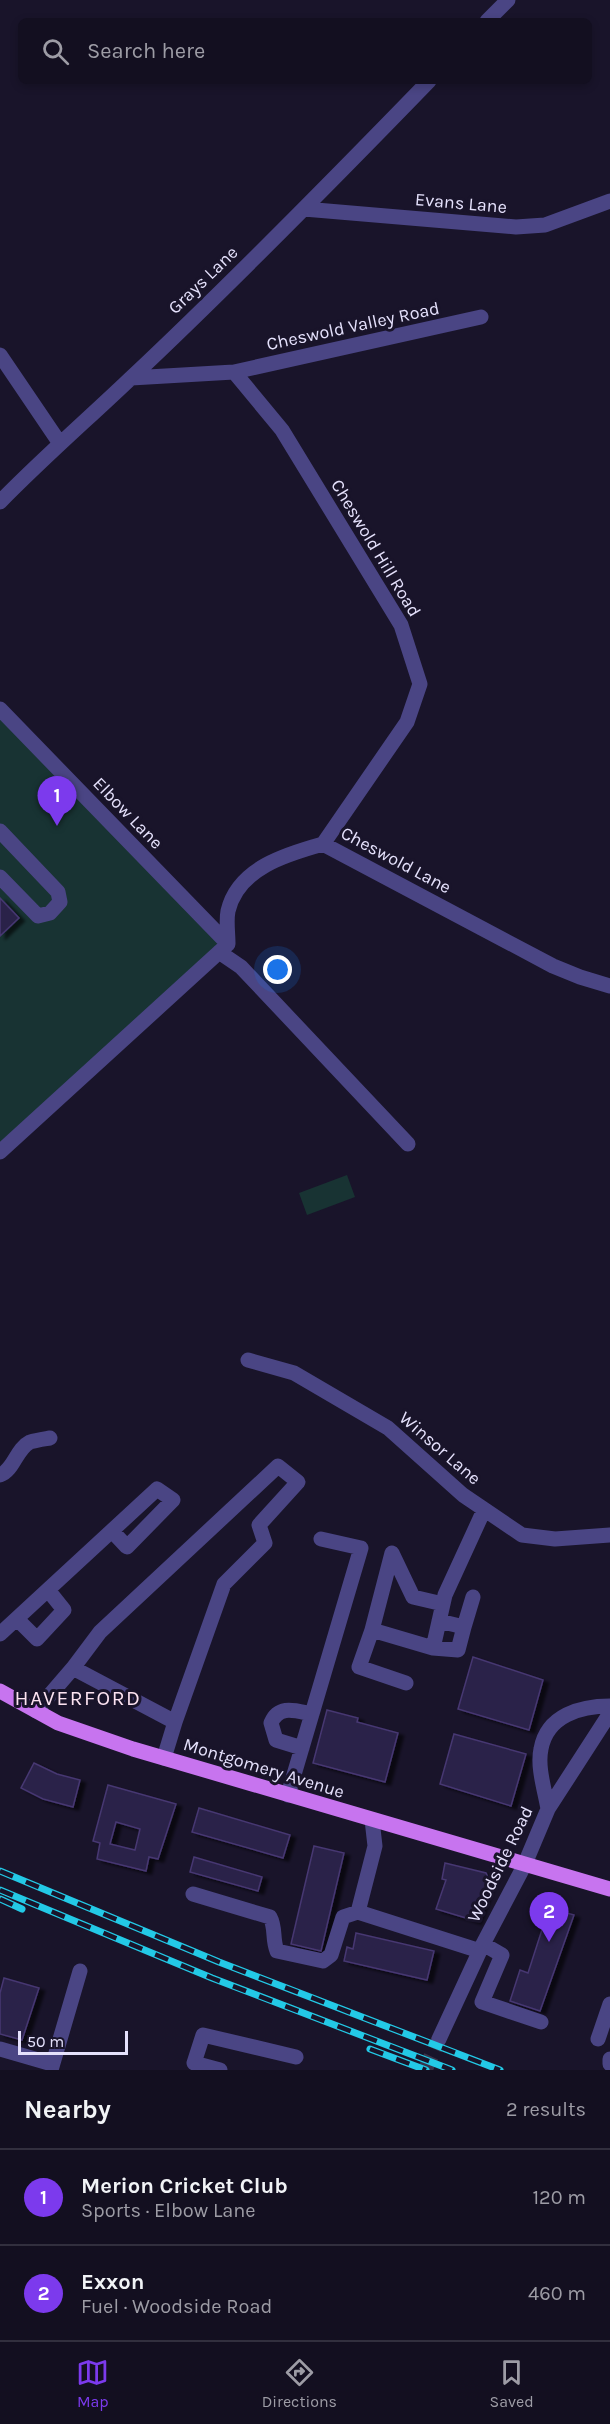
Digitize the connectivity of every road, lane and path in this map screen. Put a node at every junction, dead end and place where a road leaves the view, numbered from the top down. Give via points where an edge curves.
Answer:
1 (503, 2) edge
2 (490, 18) edge
3 (426, 84) edge
4 (610, 201) edge
5 (304, 209) junction
6 (481, 317) dead end
7 (0, 355) edge
8 (234, 372) junction
9 (131, 378) junction
10 (59, 442) junction
11 (0, 502) edge
12 (0, 709) edge
13 (0, 831) edge
14 (323, 844) junction
15 (0, 877) edge
16 (223, 948) junction
17 (610, 986) edge
18 (408, 1143) dead end
19 (0, 1152) edge
20 (248, 1360) dead end
21 (50, 1438) dead end
22 (0, 1475) edge
23 (484, 1510) junction
24 (112, 1531) dead end
25 (610, 1535) edge
26 (321, 1539) dead end
27 (382, 1589) junction
28 (48, 1590) junction
29 (413, 1597) junction
30 (473, 1597) dead end
31 (443, 1604) junction
32 (17, 1619) junction
33 (440, 1622) junction
34 (464, 1627) junction
35 (372, 1630) junction
36 (0, 1634) edge
37 (434, 1648) junction
38 (73, 1668) junction
39 (406, 1683) dead end
40 (0, 1691) edge
41 (610, 1706) edge
42 (36, 1711) junction
43 (610, 1713) edge
44 (312, 1714) junction
45 (175, 1722) junction
46 (302, 1748) junction
47 (164, 1758) junction
48 (288, 1795) junction
49 (548, 1809) junction
50 (372, 1820) junction
51 (524, 1866) junction
52 (610, 1889) edge
53 (193, 1894) dead end
54 (358, 1912) junction
55 (481, 1947) junction
56 (80, 1971) dead end
57 (610, 2004) edge
58 (541, 2022) dead end
59 (439, 2039) tunnel mouth
60 (598, 2039) dead end
61 (0, 2049) edge
62 (296, 2057) dead end
63 (51, 2067) edge
64 (220, 2070) edge

1 - 2 street
3 - 5 street, Grays Lane
4 - 5 street, Evans Lane via 546,225 516,227
5 - 9 street, Grays Lane
6 - 8 street, Cheswold Valley Road
7 - 10 street
8 - 9 street
8 - 14 street, Cheswold Hill Road via 282,430 401,625 420,684 408,722
9 - 10 street, Grays Lane
10 - 11 street, Grays Lane
12 - 16 street, Elbow Lane
13 - 15 street via 58,892 60,902 50,913 38,916
14 - 16 street, Cheswold Lane via 275,859 237,889 228,911
14 - 17 street, Cheswold Lane via 553,966
16 - 18 street, Elbow Lane
16 - 19 street
20 - 23 street, Winsor Lane via 294,1373 388,1428
21 - 22 street via 29,1443
23 - 25 street, Winsor Lane via 522,1535 555,1539
23 - 31 street
24 - 28 street
26 - 44 street via 361,1548
27 - 29 street
27 - 29 street via 392,1553
27 - 35 street
28 - 32 street
28 - 32 street via 64,1611 38,1639
29 - 31 street
30 - 34 street
31 - 33 street
32 - 36 street
33 - 34 street
33 - 37 street
34 - 37 street via 458,1650
35 - 37 street
35 - 39 street via 359,1667
38 - 42 street
38 - 45 street
38 - 45 street via 100,1632 278,1466 298,1482 259,1525 265,1543 224,1584
40 - 42 main road, Montgomery Avenue
41 - 49 street via 570,1711 551,1728 541,1748
42 - 47 main road, Montgomery Avenue via 58,1723
43 - 49 street, Woodside Road
44 - 46 street
44 - 46 street via 284,1710 271,1723 276,1740
45 - 47 street
46 - 48 street
47 - 48 main road, Montgomery Avenue
48 - 50 main road, Montgomery Avenue
49 - 51 street, Woodside Road
50 - 51 main road, Montgomery Avenue
50 - 54 street via 375,1846
51 - 52 main road, Montgomery Avenue
51 - 55 street, Woodside Road
53 - 54 street via 270,1917 277,1951 323,1961 331,1955 343,1917
54 - 55 street
55 - 58 street via 502,1955 482,2002
55 - 59 street, Woodside Road
56 - 63 street
57 - 60 street
61 - 63 street
62 - 64 street via 203,2035 194,2063

